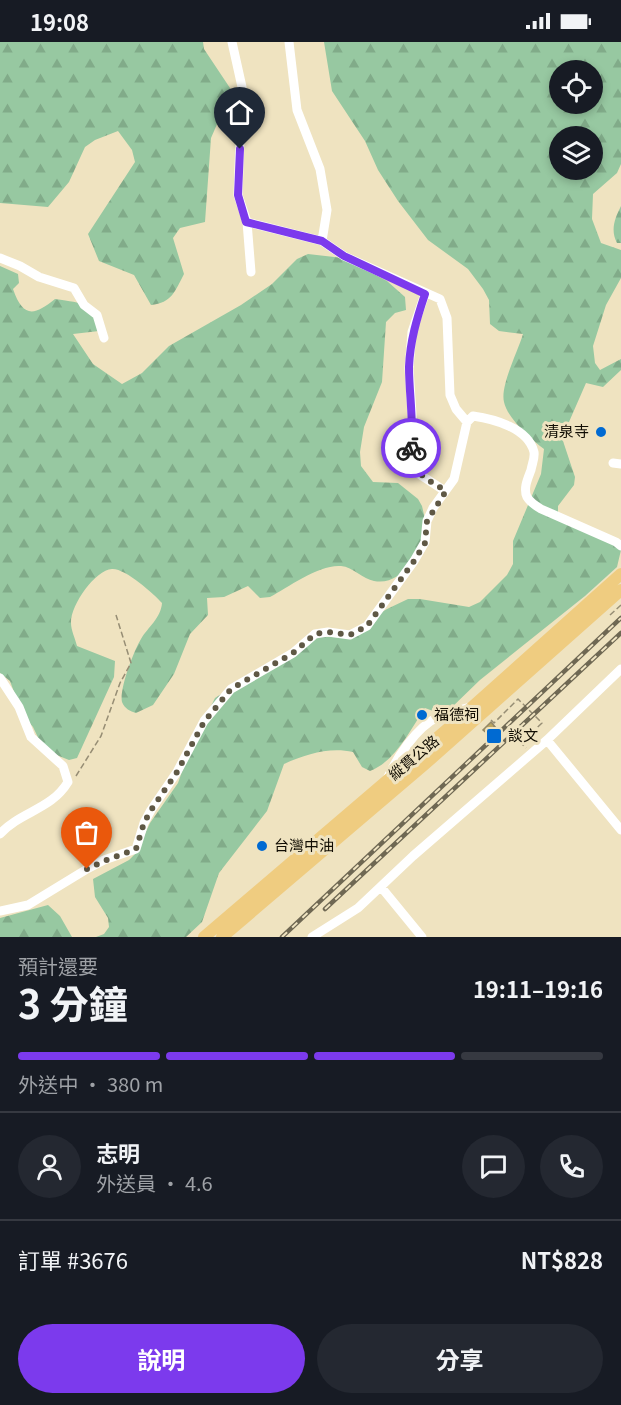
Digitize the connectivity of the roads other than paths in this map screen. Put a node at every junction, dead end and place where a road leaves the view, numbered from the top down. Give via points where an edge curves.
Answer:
1 (232, 42) edge
2 (289, 42) edge
3 (246, 222) junction
4 (322, 241) junction
5 (0, 258) edge
6 (251, 272) dead end
7 (425, 294) junction
8 (104, 338) dead end
9 (467, 422) junction
10 (446, 491) junction
11 (621, 546) edge
12 (621, 574) edge
13 (621, 590) edge
14 (621, 669) edge
15 (0, 678) edge
16 (475, 705) junction
17 (454, 730) junction
18 (547, 740) junction
19 (385, 782) junction
20 (621, 830) edge
21 (0, 834) edge
22 (278, 881) junction
23 (381, 887) junction
24 (0, 911) edge
25 (204, 937) edge
26 (222, 937) edge
27 (312, 937) edge
28 (422, 937) edge

1 - 3 street via 242,87 238,195
2 - 4 street via 297,110 320,169 327,210
3 - 4 street
3 - 6 street
4 - 7 street via 344,256
5 - 8 street via 74,288 84,305 97,315
7 - 9 street via 440,299 447,318 450,395
7 - 10 street via 411,341 410,458 419,474
9 - 10 street via 454,478
9 - 11 street via 473,416 513,428 530,442 534,454 525,489 527,497 541,509
10 - 24 street via 427,521 425,543 367,626 350,635 315,634 293,653 231,689 204,722 151,810 136,849 87,869 28,905
12 - 16 main road, 縱貫公路
13 - 17 main road, 縱貫公路
14 - 18 street
15 - 21 street via 19,706 32,737 63,766 68,782 62,793 44,807 20,818
16 - 17 main road, 縱貫公路
16 - 19 street via 435,718 397,758
17 - 19 main road, 縱貫公路
17 - 22 main road, 縱貫公路
18 - 20 street
18 - 23 street
19 - 22 main road, 縱貫公路
22 - 25 main road, 縱貫公路
22 - 26 main road, 縱貫公路
23 - 27 street via 358,908
23 - 28 street

